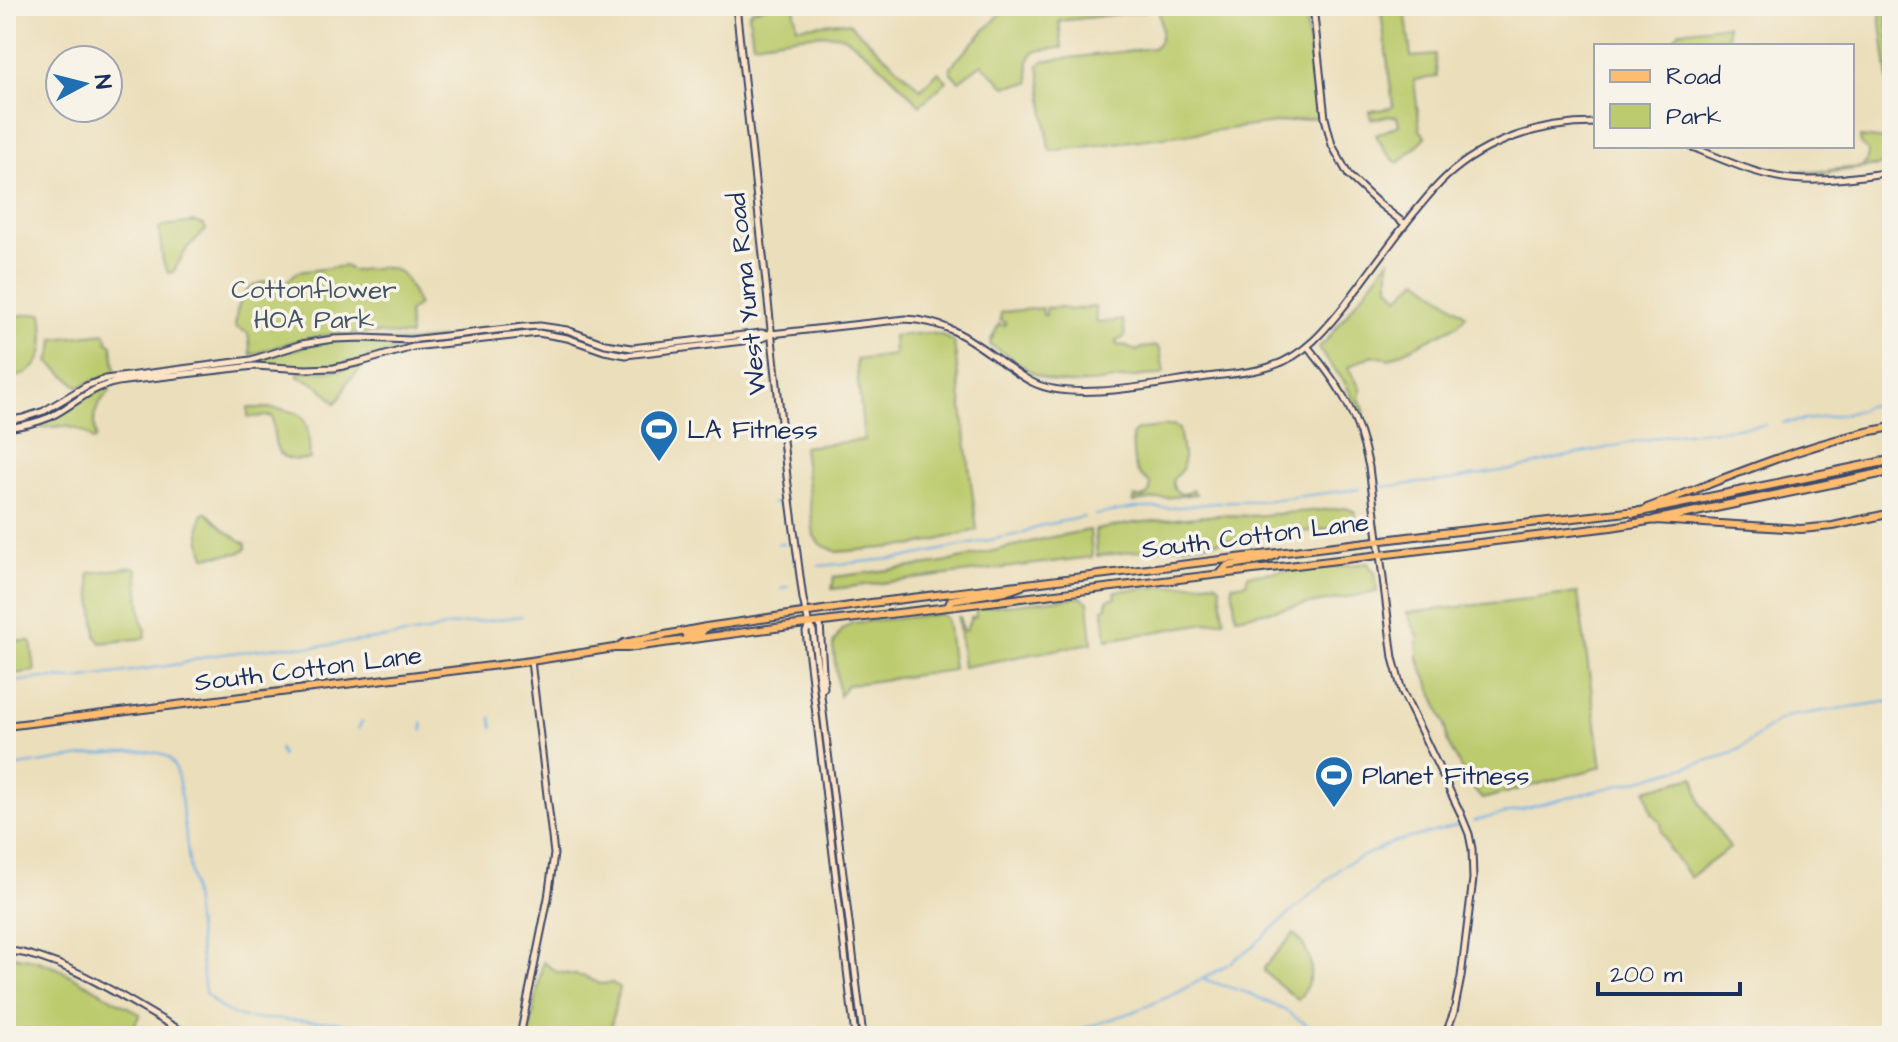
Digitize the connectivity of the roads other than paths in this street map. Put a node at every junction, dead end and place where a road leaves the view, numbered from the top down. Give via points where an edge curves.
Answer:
1 (736, 6) edge
2 (1313, 6) edge
3 (1594, 123) edge
4 (1695, 148) edge
5 (1892, 172) edge
6 (1405, 224) junction
7 (771, 334) junction
8 (1308, 347) junction
9 (6, 421) edge
10 (1892, 427) edge
11 (6, 428) edge
12 (1892, 460) edge
13 (1892, 471) edge
14 (1633, 513) junction
15 (1892, 513) edge
16 (1655, 520) junction
17 (1378, 540) junction
18 (1287, 551) junction
19 (1380, 554) junction
20 (1221, 573) junction
21 (1092, 575) junction
22 (1032, 583) junction
23 (1093, 589) junction
24 (948, 607) junction
25 (806, 611) junction
26 (820, 623) junction
27 (809, 625) junction
28 (706, 627) junction
29 (664, 643) junction
30 (614, 648) junction
31 (531, 661) junction
32 (820, 691) junction
33 (817, 725) junction
34 (6, 726) edge
35 (835, 811) junction
36 (6, 950) edge
37 (197, 1036) edge
38 (520, 1036) edge
39 (859, 1036) edge
40 (1445, 1036) edge

1 - 7 street, West Yuma Road
2 - 6 street via 1332,145 1349,176
3 - 6 street via 1554,126 1491,146 1447,176
4 - 5 street via 1789,179
6 - 8 street
7 - 8 street via 920,320 966,336 1030,381 1071,392 1261,370
7 - 9 street via 632,348 534,326 410,340 333,339 251,360 105,379 44,411
7 - 11 street via 634,355 538,333 413,347 334,368 250,367 116,382 86,393 47,418
7 - 25 street, West Yuma Road
8 - 17 street via 1335,379 1353,414 1369,467
10 - 14 main road, South Cotton Lane via 1799,450
12 - 14 highway
13 - 16 highway
14 - 17 main road, South Cotton Lane
15 - 16 main road, South Cotton Lane via 1801,529
16 - 19 main road, South Cotton Lane
17 - 18 main road, South Cotton Lane
17 - 19 street
18 - 20 main road via 1227,566
18 - 21 main road, South Cotton Lane
19 - 20 main road, South Cotton Lane
19 - 40 street via 1399,683 1472,849 1460,986
20 - 23 main road, South Cotton Lane
21 - 22 main road, South Cotton Lane
21 - 23 main road
22 - 24 main road via 955,599
22 - 25 main road, South Cotton Lane
23 - 24 main road, South Cotton Lane
24 - 26 main road, South Cotton Lane
25 - 27 street, West Yuma Road
25 - 28 main road, South Cotton Lane
26 - 27 main road, South Cotton Lane
26 - 32 street
27 - 29 main road, South Cotton Lane
27 - 32 street, West Yuma Road
27 - 33 street, West Yuma Road
28 - 29 main road
28 - 30 main road, South Cotton Lane
29 - 30 main road, South Cotton Lane
30 - 31 main road, South Cotton Lane
31 - 34 main road, South Cotton Lane
31 - 38 street via 554,854
32 - 35 street, West Yuma Road
33 - 35 street via 830,808
33 - 39 street, West Yuma Road
35 - 39 street, West Yuma Road
36 - 37 street via 69,967

